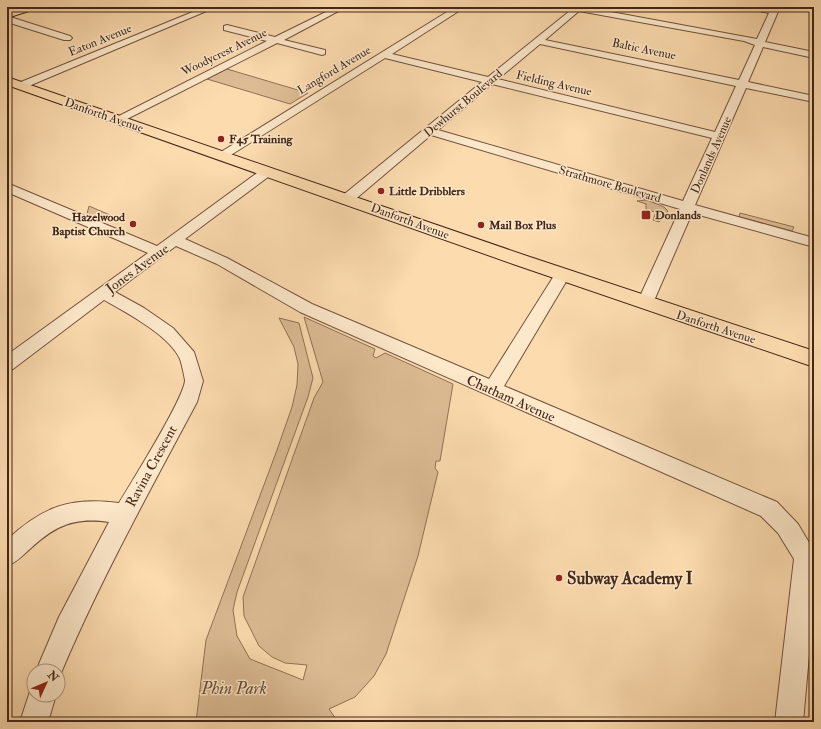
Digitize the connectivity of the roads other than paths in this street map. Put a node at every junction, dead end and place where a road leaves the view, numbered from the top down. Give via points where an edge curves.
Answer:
1 (31, 7) edge
2 (212, 7) edge
3 (342, 7) edge
4 (461, 7) edge
5 (575, 7) edge
6 (749, 7) edge
7 (775, 9) edge
8 (7, 15) edge
9 (7, 18) edge
10 (227, 28) dead end
11 (67, 38) dead end
12 (276, 40) junction
13 (539, 41) junction
14 (760, 44) junction
15 (322, 52) dead end
16 (384, 55) junction
17 (814, 55) edge
18 (7, 81) edge
19 (490, 81) junction
20 (743, 84) junction
21 (20, 86) junction
22 (814, 99) edge
23 (117, 120) junction
24 (429, 132) junction
25 (719, 136) junction
26 (222, 155) junction
27 (268, 171) junction
28 (7, 187) edge
29 (347, 198) junction
30 (688, 207) junction
31 (175, 240) junction
32 (814, 243) edge
33 (159, 252) junction
34 (562, 274) junction
35 (103, 293) junction
36 (645, 303) junction
37 (10, 358) edge
38 (814, 359) edge
39 (492, 390) junction
40 (125, 514) junction
41 (7, 555) edge
42 (809, 578) edge
43 (52, 663) edge
44 (40, 703) edge
45 (34, 722) edge
46 (789, 722) edge

1 - 8 main road
2 - 21 street, Eaton Avenue
3 - 12 street, Woodycrest Avenue
4 - 16 street, Langford Avenue
5 - 13 street, Dewhurst Boulevard
5 - 14 street via 746,39
6 - 7 street
7 - 14 street, Donlands Avenue
9 - 11 street
10 - 12 street
12 - 15 street
12 - 23 street, Woodycrest Avenue
13 - 19 street, Dewhurst Boulevard
13 - 20 street, Baltic Avenue
14 - 17 street
14 - 20 street, Donlands Avenue
16 - 19 street, Fielding Avenue
16 - 26 street, Langford Avenue
18 - 21 main road, Danforth Avenue
19 - 24 street, Dewhurst Boulevard
19 - 25 street, Fielding Avenue
20 - 22 street, Baltic Avenue
20 - 25 street, Donlands Avenue
21 - 23 main road, Danforth Avenue
23 - 26 main road, Danforth Avenue
24 - 29 street, Dewhurst Boulevard
24 - 30 street, Strathmore Boulevard
25 - 30 street, Donlands Avenue
26 - 27 main road, Danforth Avenue
27 - 29 main road, Danforth Avenue
27 - 31 street, Jones Avenue
28 - 33 street
29 - 34 main road, Danforth Avenue
30 - 32 street, Strathmore Boulevard
30 - 36 street, Donlands Avenue
31 - 33 street, Jones Avenue
31 - 39 street, Chatham Avenue via 222,261 306,308
33 - 35 street, Jones Avenue
34 - 36 main road, Danforth Avenue
34 - 39 street
35 - 37 street, Jones Avenue
35 - 40 street, Ravina Crescent via 167,332 188,357 194,381 187,402
36 - 38 main road, Danforth Avenue
39 - 42 street, Chatham Avenue via 768,509 783,521 799,542 806,559
40 - 41 street via 84,509 58,515 37,527
40 - 43 street, Ravina Crescent via 68,626
42 - 46 street, Chatham Avenue
44 - 45 street

